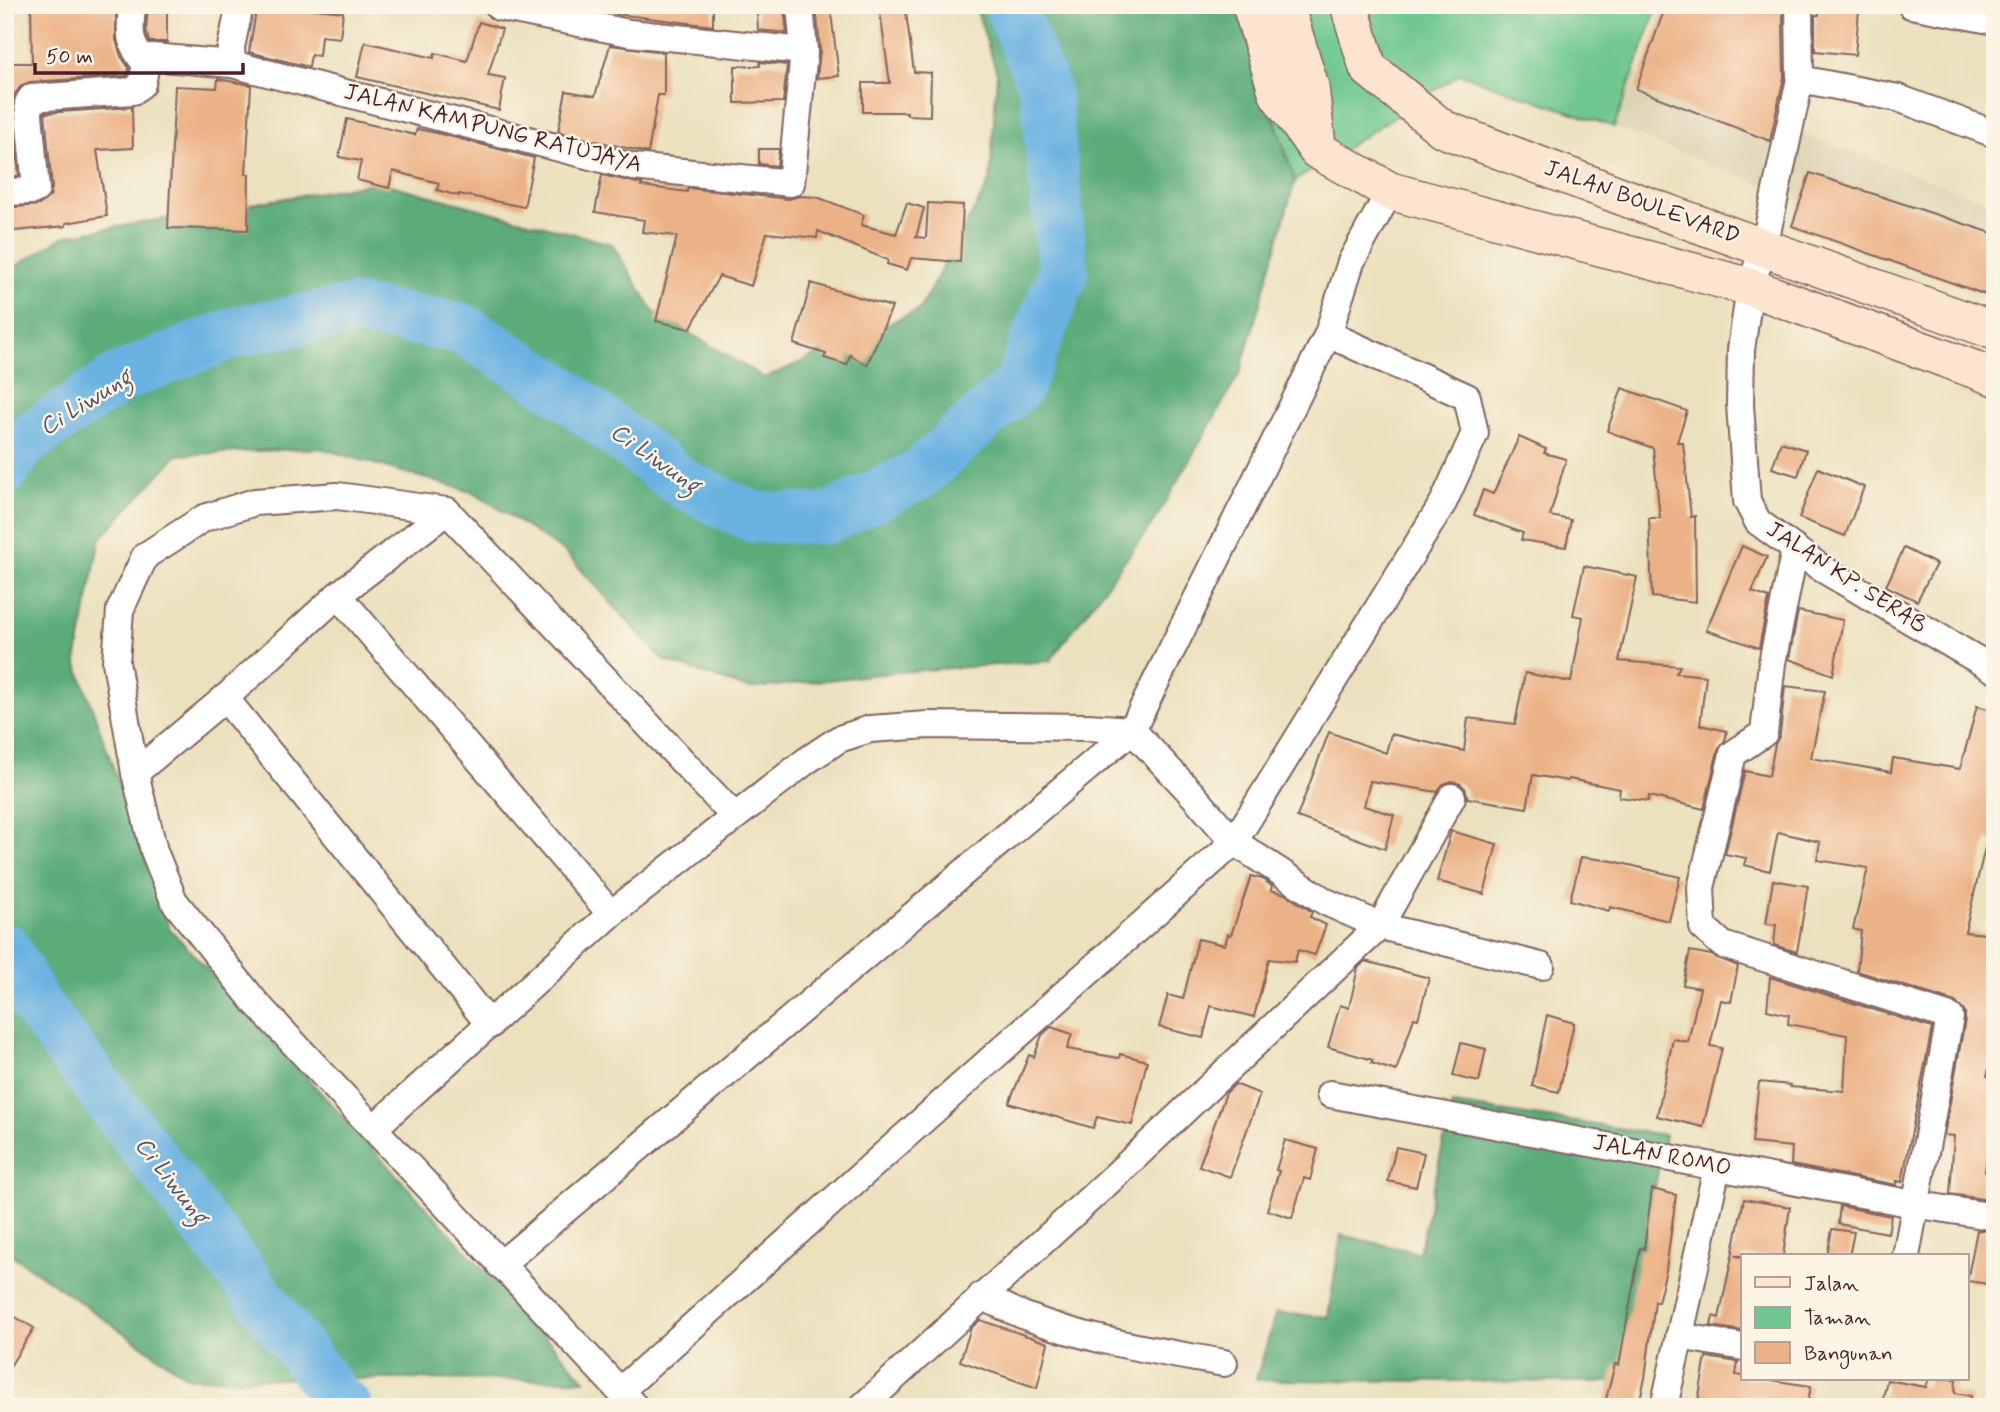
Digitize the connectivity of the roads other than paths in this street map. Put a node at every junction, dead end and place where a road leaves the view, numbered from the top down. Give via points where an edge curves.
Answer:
1 (132, 5) edge
2 (240, 5) edge
3 (800, 5) edge
4 (1251, 5) edge
5 (1285, 5) edge
6 (1349, 5) edge
7 (1799, 5) edge
8 (1911, 5) edge
9 (497, 6) edge
10 (1995, 20) edge
11 (804, 51) junction
12 (146, 64) junction
13 (232, 64) junction
14 (1800, 79) junction
15 (1995, 134) edge
16 (1317, 150) junction
17 (1390, 191) junction
18 (5, 192) edge
19 (1764, 247) junction
20 (1750, 288) junction
21 (1995, 331) edge
22 (1328, 334) junction
23 (1995, 377) edge
24 (447, 510) junction
25 (1796, 549) junction
26 (338, 595) junction
27 (1995, 670) edge
28 (225, 698) junction
29 (1132, 730) junction
30 (135, 773) junction
31 (1452, 797) dead end
32 (734, 816) junction
33 (1234, 842) junction
34 (611, 914) junction
35 (1380, 926) junction
36 (1541, 966) dead end
37 (490, 1025) junction
38 (1331, 1094) dead end
39 (375, 1127) junction
40 (1717, 1167) junction
41 (1914, 1204) junction
42 (1995, 1217) edge
43 (1906, 1254) edge
44 (500, 1265) junction
45 (981, 1296) junction
46 (1679, 1336) junction
47 (1741, 1347) edge
48 (1224, 1363) dead end
49 (628, 1399) edge
50 (862, 1407) edge
51 (1664, 1407) edge

1 - 12 street via 130,39
2 - 13 street
3 - 11 street
4 - 16 main road, JALAN BOULEVARD via 1278,94
5 - 16 main road via 1310,88
6 - 19 main road, JALAN BOULEVARD via 1368,68 1443,129
7 - 14 street, JALAN KP. SERAB
8 - 10 street
9 - 11 street via 629,33
11 - 13 street, JALAN KAMPUNG RATUJAYA via 791,183 633,167
12 - 13 street via 152,57
12 - 18 street via 144,80 133,91 34,96 29,100 35,190
14 - 15 street via 1898,98
14 - 19 street, JALAN KP. SERAB
16 - 17 main road, JALAN BOULEVARD
17 - 20 main road, JALAN BOULEVARD
17 - 22 street via 1351,262
19 - 20 street, JALAN KP. SERAB
19 - 21 main road, JALAN BOULEVARD
20 - 23 main road, JALAN BOULEVARD
20 - 25 street, JALAN KP. SERAB via 1741,350 1740,405 1747,501 1758,522
22 - 29 street
22 - 33 street via 1467,397 1475,433 1443,503
24 - 26 street
24 - 30 street via 338,496 255,502 204,518 145,556 120,610 116,662
24 - 32 street
25 - 27 street, JALAN KP. SERAB
25 - 41 street via 1772,663 1764,733 1733,754 1701,888 1703,927 1723,945 1950,1017
26 - 28 street
26 - 34 street
28 - 30 street
28 - 37 street
29 - 32 street via 941,725 870,729 839,740 806,761
29 - 33 street
29 - 44 street
30 - 39 street via 154,851 174,901 255,1002
31 - 35 street
32 - 34 street
33 - 35 street via 1326,902
33 - 49 street
34 - 37 street
35 - 36 street
35 - 45 street
37 - 39 street
38 - 40 street, JALAN ROMO
39 - 44 street
40 - 41 street, JALAN ROMO
40 - 46 street
41 - 42 street, JALAN ROMO
41 - 43 street
44 - 49 street
45 - 48 street via 1056,1327
45 - 50 street
46 - 47 street
46 - 51 street

